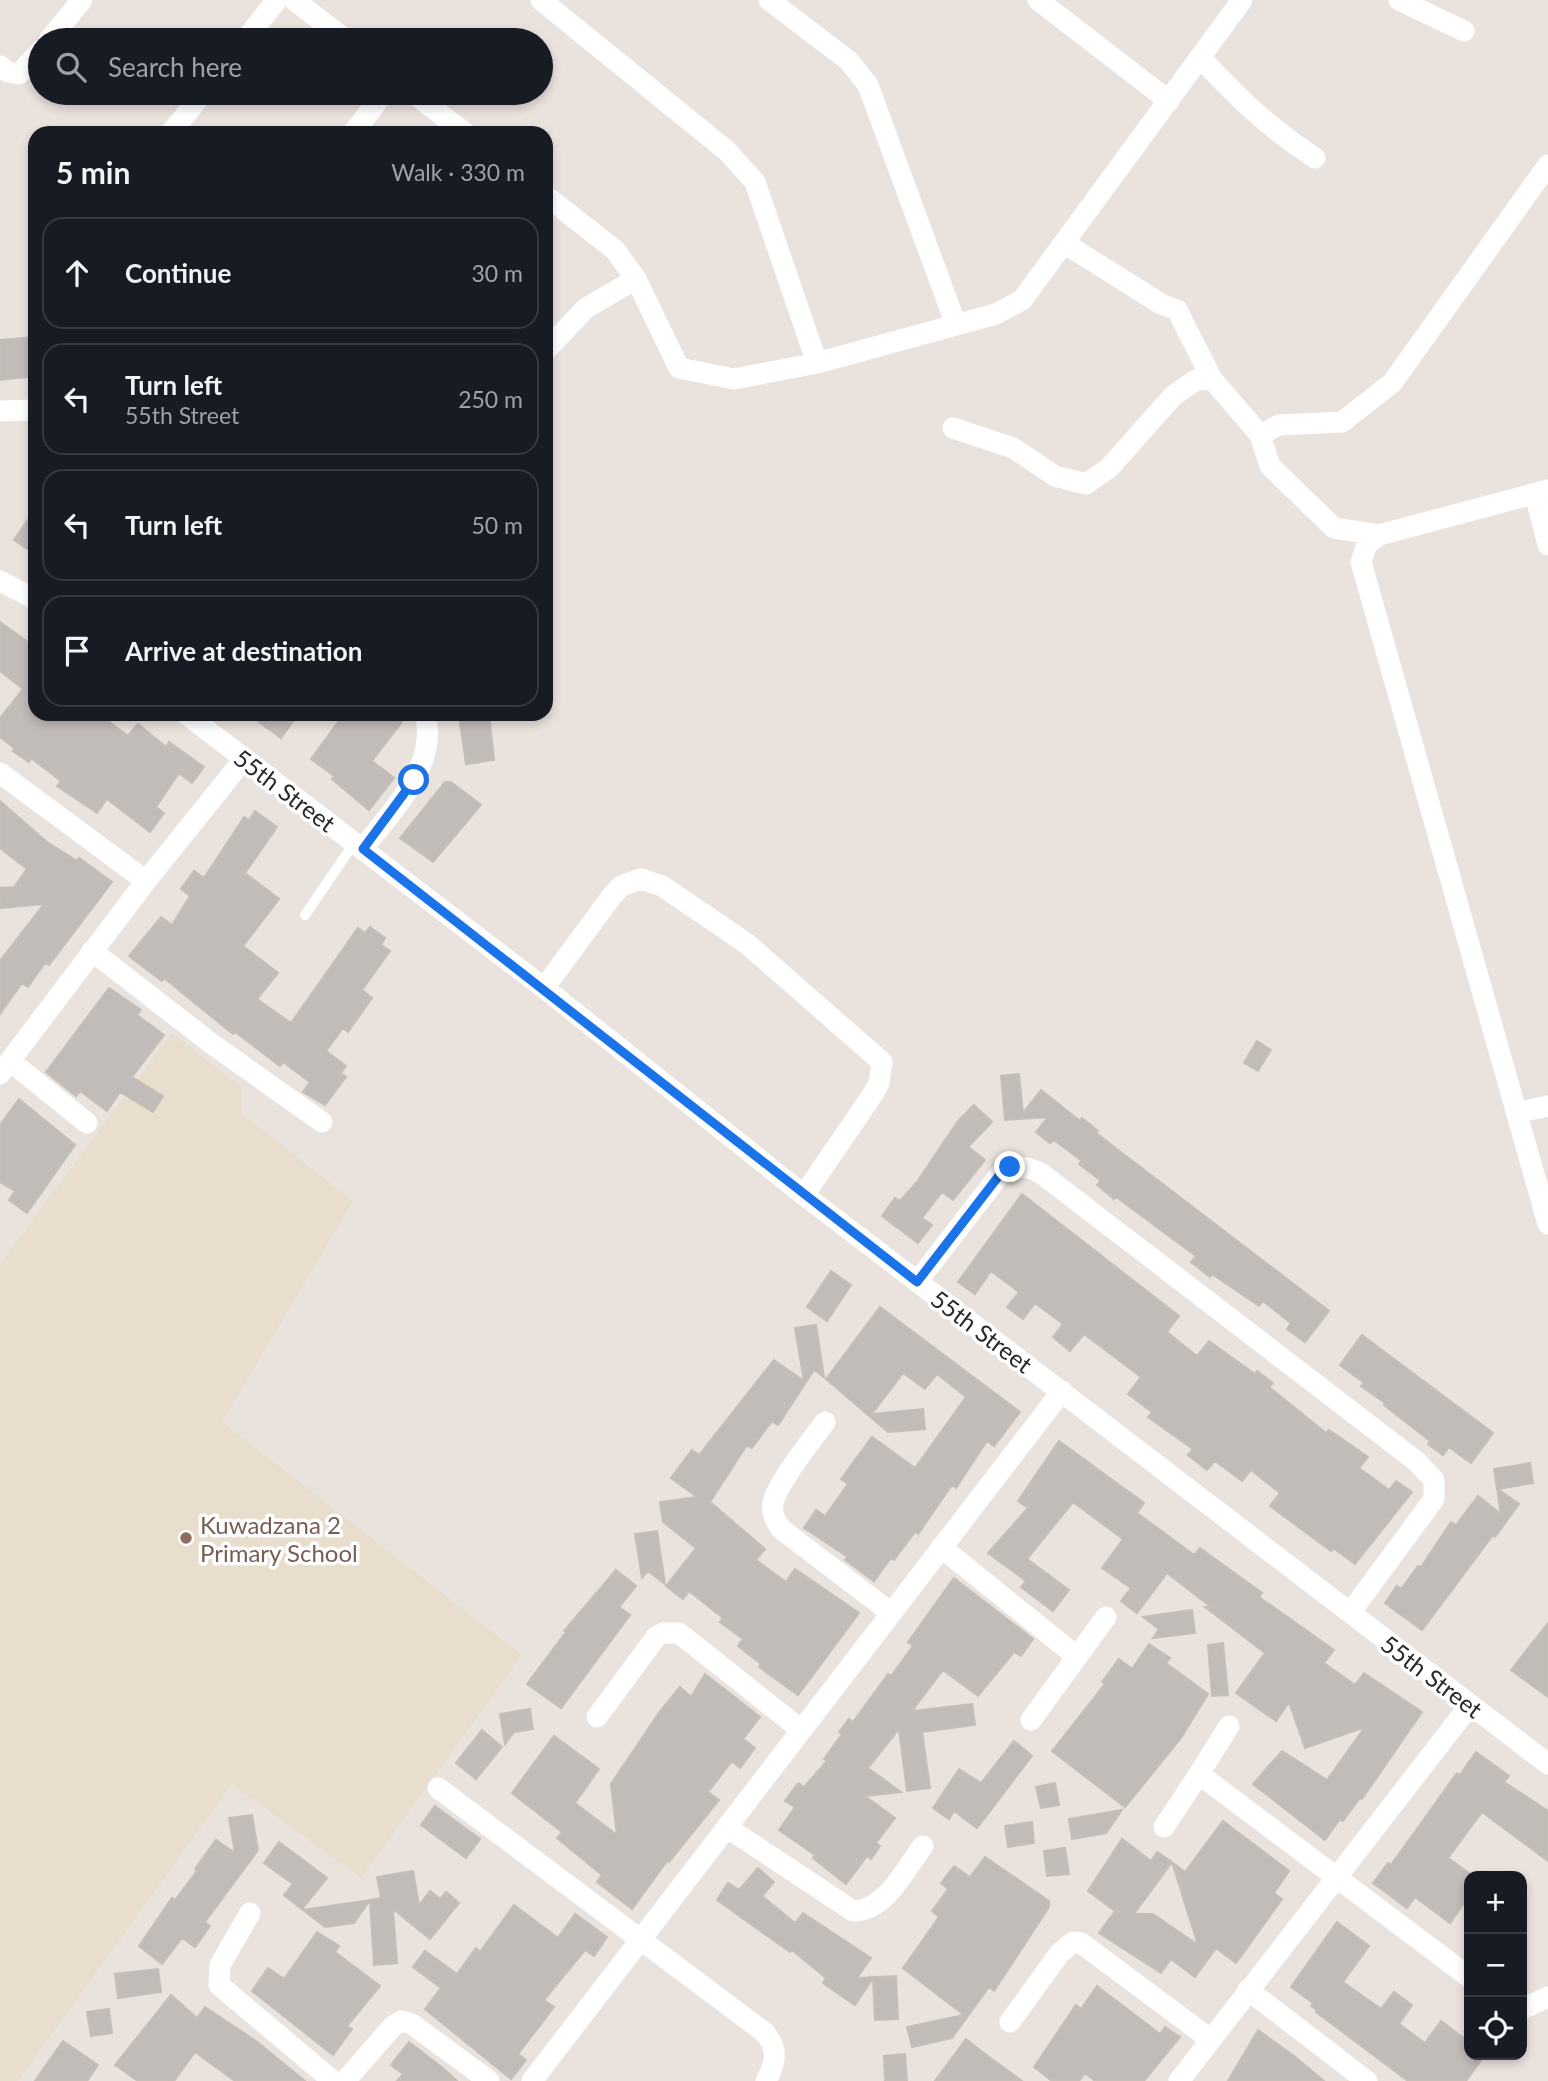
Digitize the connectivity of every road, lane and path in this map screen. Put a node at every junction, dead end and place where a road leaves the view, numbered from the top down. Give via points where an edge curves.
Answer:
1 (82, 0) edge
2 (277, 0) edge
3 (294, 0) edge
4 (541, 0) edge
5 (769, 0) edge
6 (1038, 0) edge
7 (1242, 0) edge
8 (1399, 0) edge
9 (59, 28) edge
10 (255, 28) edge
11 (330, 28) edge
12 (1464, 31) dead end
13 (1201, 58) junction
14 (28, 64) edge
15 (0, 66) edge
16 (1169, 101) junction
17 (193, 105) edge
18 (375, 105) edge
19 (429, 105) edge
20 (177, 126) edge
21 (358, 126) edge
22 (456, 126) edge
23 (1315, 158) dead end
24 (1548, 165) edge
25 (553, 201) edge
26 (1064, 243) junction
27 (636, 279) junction
28 (956, 326) junction
29 (553, 343) edge
30 (817, 363) junction
31 (1212, 379) junction
32 (28, 410) edge
33 (0, 411) edge
34 (953, 428) dead end
35 (1260, 435) junction
36 (1541, 492) edge
37 (1379, 536) junction
38 (1548, 545) edge
39 (0, 581) edge
40 (28, 595) edge
41 (195, 721) edge
42 (427, 721) edge
43 (244, 759) junction
44 (0, 773) edge
45 (358, 846) junction
46 (146, 881) junction
47 (304, 915) dead end
48 (92, 951) junction
49 (544, 988) junction
50 (5, 1068) edge
51 (1548, 1106) edge
52 (1516, 1113) junction
53 (322, 1122) dead end
54 (88, 1123) dead end
55 (804, 1195) junction
56 (1548, 1224) edge
57 (917, 1282) junction
58 (1062, 1391) junction
59 (825, 1422) dead end
60 (941, 1547) junction
61 (890, 1612) junction
62 (1350, 1613) junction
63 (1106, 1617) dead end
64 (1076, 1656) junction
65 (1470, 1704) junction
66 (597, 1717) dead end
67 (1031, 1720) dead end
68 (1229, 1726) dead end
69 (800, 1729) junction
70 (1548, 1764) edge
71 (1199, 1774) junction
72 (438, 1788) dead end
73 (1164, 1827) dead end
74 (728, 1828) junction
75 (923, 1846) dead end
76 (1335, 1877) junction
77 (250, 1913) dead end
78 (639, 1938) junction
79 (1464, 1973) edge
80 (1248, 1990) junction
81 (1548, 1997) edge
82 (1527, 2007) edge
83 (1010, 2022) dead end
84 (1210, 2039) junction
85 (333, 2081) edge
86 (345, 2081) edge
87 (489, 2081) edge
88 (532, 2081) edge
89 (766, 2081) edge
90 (1179, 2081) edge
91 (1367, 2081) edge

1 - 9 street
2 - 10 street
3 - 11 street
4 - 30 street via 727,151 755,182
5 - 28 street via 849,61 869,85
6 - 16 street
7 - 13 street
8 - 12 street
13 - 16 street
13 - 23 street via 1251,111
14 - 15 street via 19,74
16 - 26 street
17 - 20 street
18 - 21 street
19 - 22 street
24 - 35 street via 1392,383 1342,422 1279,425
25 - 27 street via 615,250
26 - 28 street via 1016,305
26 - 31 street via 1177,310
27 - 29 street via 586,308
27 - 30 street via 679,368 734,379
28 - 30 street
31 - 34 street via 1196,380 1174,395 1109,468 1086,484 1055,476 1013,448
31 - 35 street
32 - 33 street
35 - 37 street via 1270,466 1334,528
36 - 37 street
36 - 38 street
37 - 52 street via 1364,550 1362,568
39 - 40 street
41 - 43 street, 55th Street
42 - 45 street via 421,766 414,780
43 - 45 street, 55th Street
43 - 46 street
44 - 46 street
45 - 47 lane
45 - 49 street, 55th Street
46 - 48 street
48 - 50 street
48 - 53 street
49 - 55 street, 55th Street
49 - 55 street via 612,896 631,881 641,879 662,886 746,943 882,1062 873,1094
50 - 54 street
51 - 52 street
52 - 56 street
55 - 57 street, 55th Street
57 - 58 street, 55th Street
57 - 62 street via 1010,1167 1032,1169 1086,1208 1416,1461 1434,1480 1434,1499
58 - 60 street
58 - 62 street, 55th Street
59 - 61 street via 773,1502 773,1517 781,1529
60 - 61 street
60 - 64 street
61 - 69 street
62 - 65 street, 55th Street
63 - 64 street
64 - 67 street
65 - 70 street, 55th Street
65 - 76 street
66 - 69 street via 656,1637 671,1632 679,1633
68 - 71 street
69 - 74 street
71 - 73 street
71 - 76 street
72 - 78 street
74 - 75 street via 853,1911 878,1905
74 - 78 street
76 - 79 street
76 - 80 street
77 - 85 street via 220,1965 219,1985
78 - 88 street
78 - 89 street via 764,2032 774,2047 775,2059
80 - 84 street
80 - 91 street
81 - 82 street
83 - 84 street via 1059,1954 1073,1942 1081,1942
84 - 90 street
86 - 87 street via 402,2021

